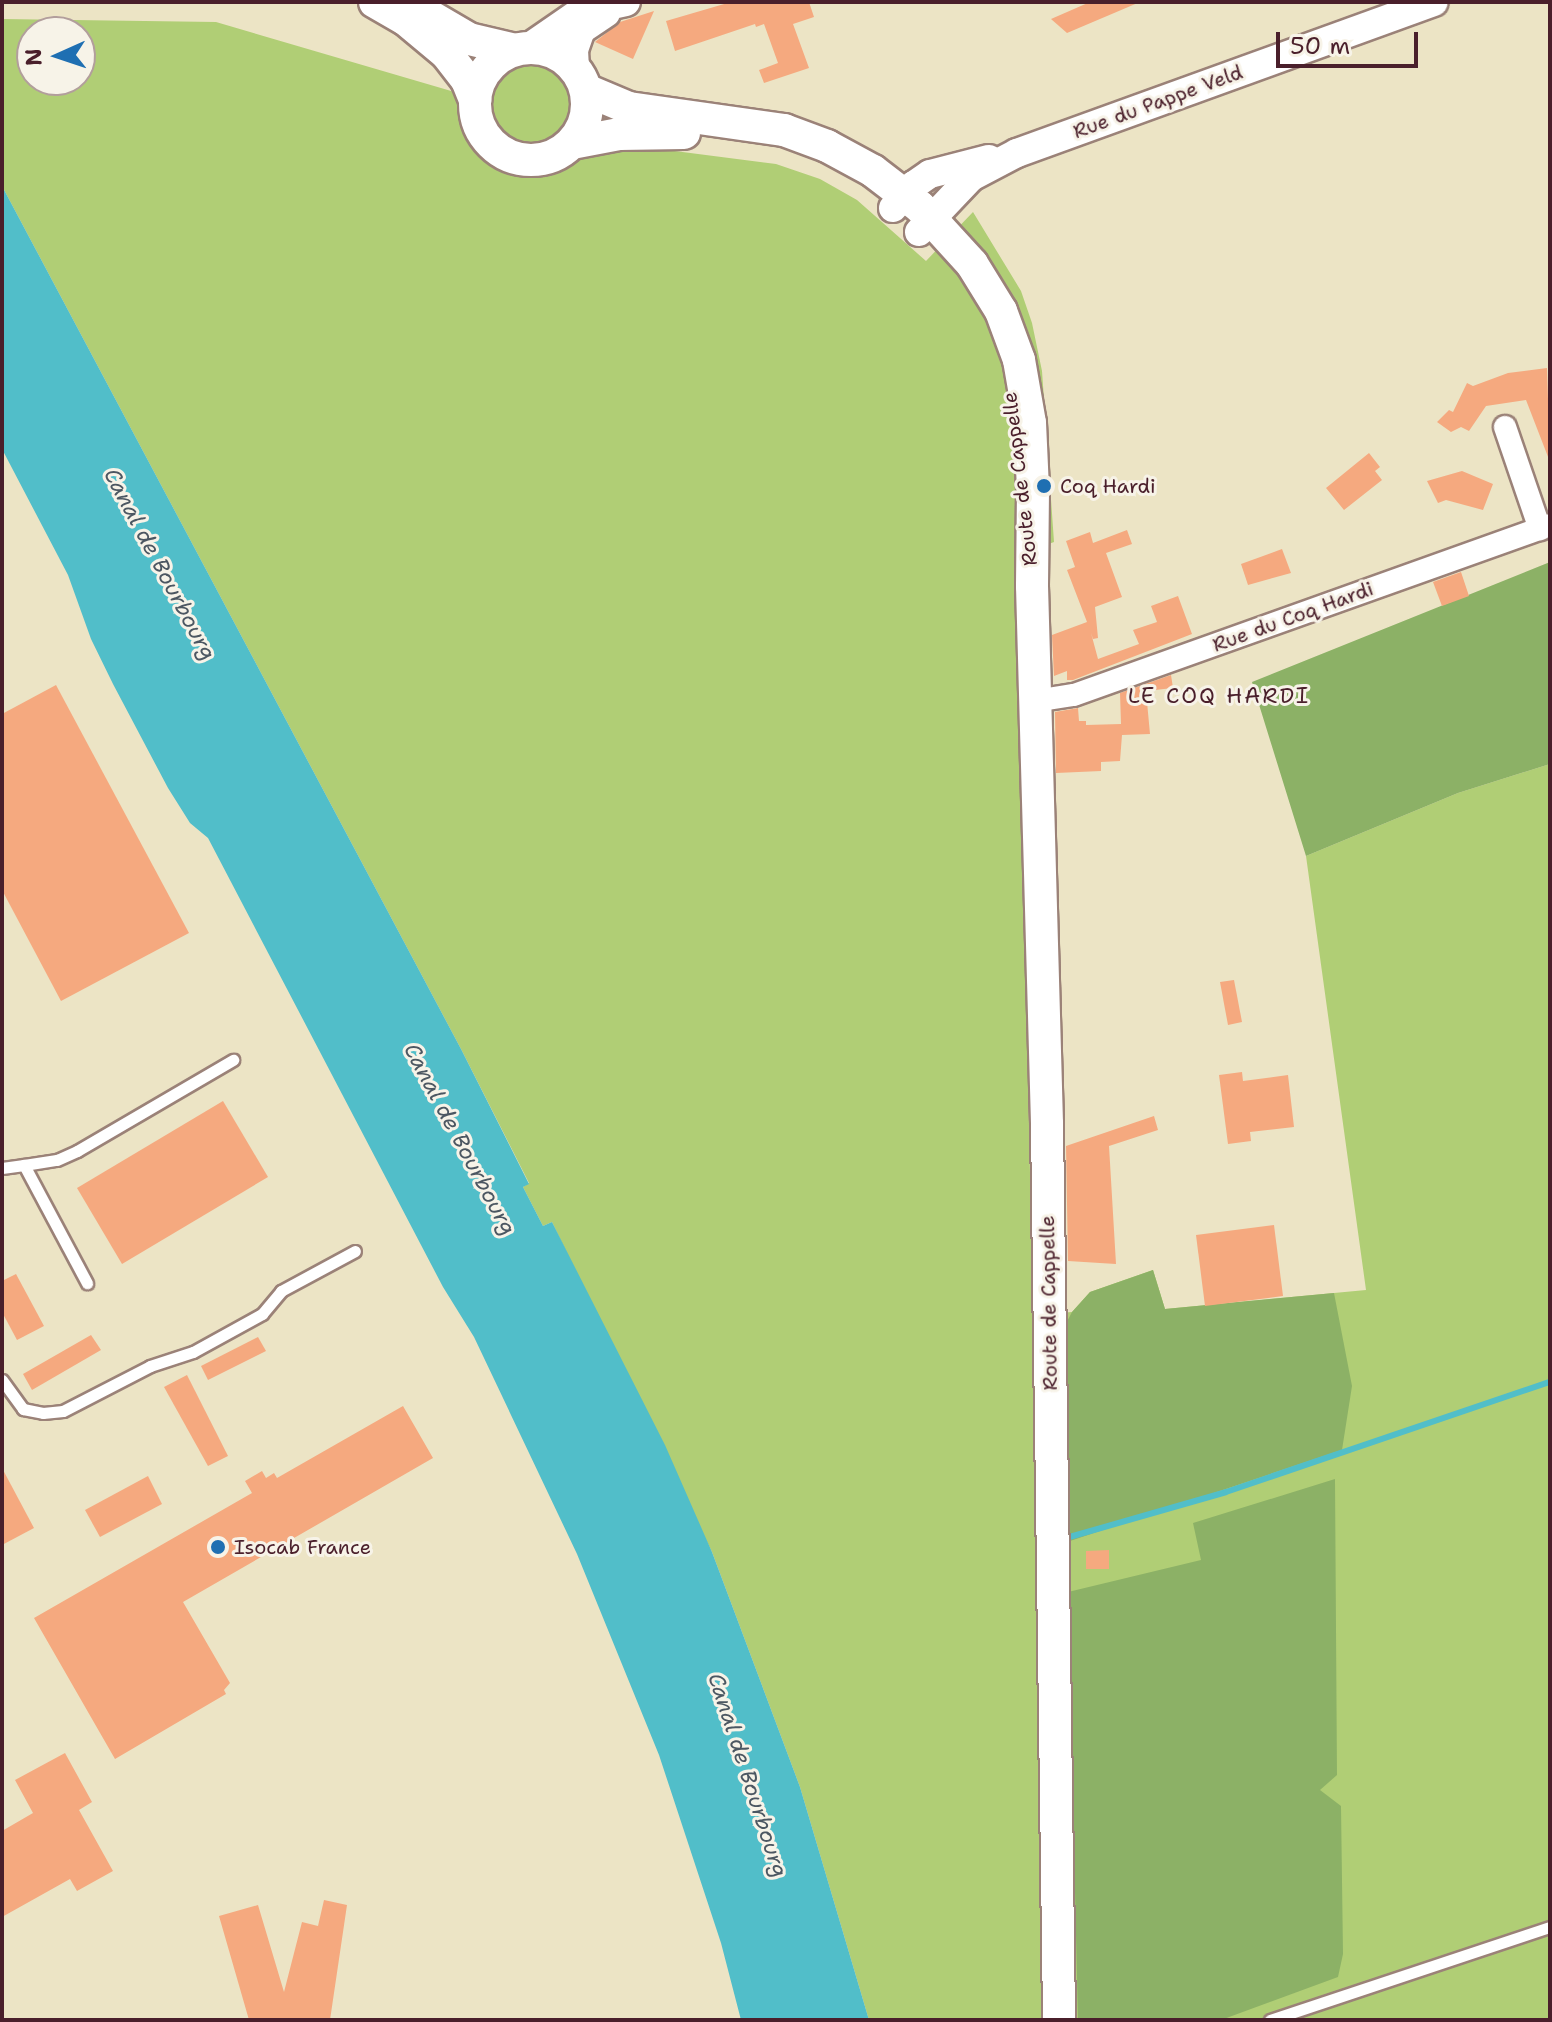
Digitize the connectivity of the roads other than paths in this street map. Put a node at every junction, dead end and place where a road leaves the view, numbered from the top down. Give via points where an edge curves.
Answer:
1 (375, 2) edge
2 (406, 2) edge
3 (627, 2) edge
4 (1433, 2) edge
5 (522, 49) junction
6 (580, 79) junction
7 (475, 100) junction
8 (572, 143) junction
9 (1017, 153) junction
10 (899, 201) junction
11 (925, 225) junction
12 (1505, 427) dead end
13 (1545, 527) edge
14 (1035, 701) junction
15 (233, 1060) dead end
16 (24, 1165) junction
17 (2, 1168) edge
18 (355, 1251) dead end
19 (87, 1283) dead end
20 (2, 1380) edge
21 (1550, 1927) edge
22 (1059, 2020) edge
23 (1270, 2020) edge

1 - 7 main road via 446,53
2 - 5 main road via 463,36
3 - 5 street via 580,12
3 - 6 street via 584,26 575,44
4 - 9 street, Rue du Pappe Veld
5 - 6 main road via 553,52
5 - 7 main road via 486,70
6 - 8 main road via 586,118
6 - 10 main road via 629,108 794,133 850,157
7 - 8 main road via 481,131 508,156 540,160
8 - 10 main road via 649,132 740,140 821,164
9 - 10 street, Rue du Pappe Veld via 937,171
9 - 11 street, Rue du Pappe Veld via 971,177
10 - 11 main road, Route de Cappelle
11 - 14 main road, Route de Cappelle via 998,328 1016,415 1032,586
12 - 13 street
13 - 14 street, Rue du Coq Hardi via 1074,695
14 - 22 main road, Route de Cappelle via 1047,1124
15 - 16 lane via 77,1151
16 - 17 lane
16 - 19 lane
18 - 20 lane via 281,1291 262,1314 193,1352 150,1366 63,1411 23,1409
21 - 23 lane

